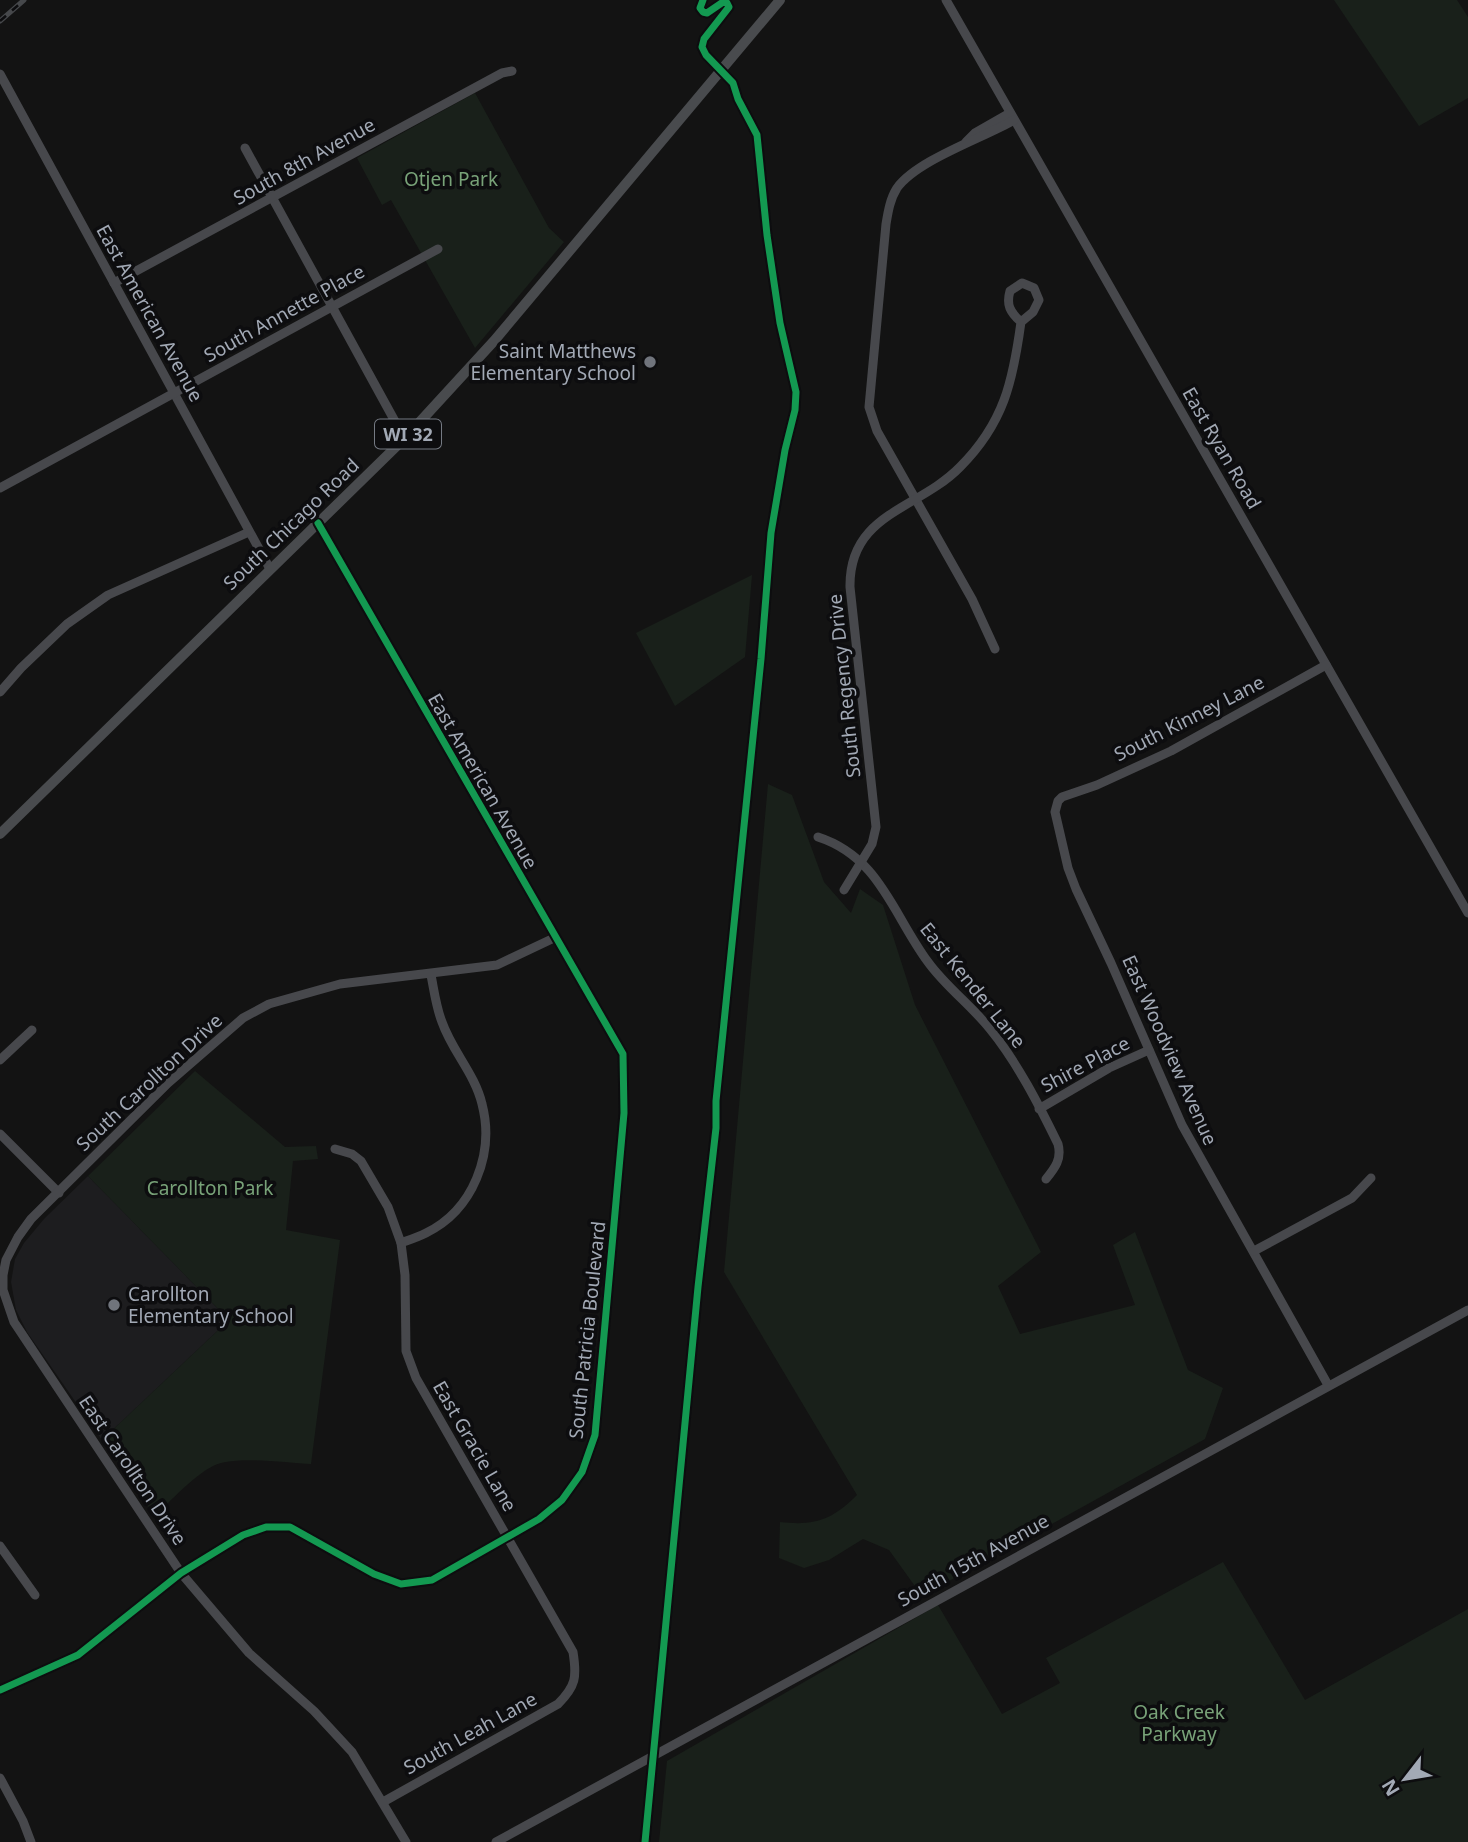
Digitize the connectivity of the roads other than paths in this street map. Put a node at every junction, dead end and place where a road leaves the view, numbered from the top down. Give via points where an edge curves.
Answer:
1 (780, 0) edge
2 (946, 0) edge
3 (512, 71) dead end
4 (0, 74) edge
5 (1012, 117) junction
6 (245, 148) dead end
7 (272, 199) junction
8 (438, 250) dead end
9 (114, 283) junction
10 (333, 305) junction
11 (1021, 322) dead end
12 (174, 393) junction
13 (406, 437) junction
14 (0, 488) edge
15 (915, 499) junction
16 (318, 523) junction
17 (248, 532) junction
18 (270, 569) junction
19 (995, 649) dead end
20 (1326, 665) junction
21 (0, 692) edge
22 (1066, 795) joint
23 (0, 834) edge
24 (818, 837) dead end
25 (862, 863) junction
26 (844, 890) dead end
27 (1468, 913) edge
28 (554, 938) junction
29 (430, 975) junction
30 (32, 1030) dead end
31 (1149, 1050) junction
32 (623, 1054) joint
33 (0, 1060) edge
34 (1039, 1108) junction
35 (0, 1134) edge
36 (335, 1149) dead end
37 (1371, 1178) dead end
38 (1046, 1179) dead end
39 (58, 1193) junction
40 (401, 1243) junction
41 (1254, 1251) junction
42 (1468, 1310) edge
43 (1328, 1385) junction
44 (508, 1538) junction
45 (0, 1546) edge
46 (181, 1573) junction
47 (35, 1595) dead end
48 (0, 1690) edge
49 (570, 1691) joint
50 (0, 1778) edge
51 (383, 1802) junction
52 (31, 1842) edge
53 (406, 1842) edge
54 (496, 1842) edge

1 - 13 main road, South Chicago Road / WI 32 via 494,341
2 - 5 street, East Ryan Road
3 - 7 street, South 8th Avenue
4 - 9 street, East American Avenue
5 - 15 street via 975,133 965,144 919,170 896,191 886,224 869,407 877,431
5 - 20 street, East Ryan Road
6 - 7 street
7 - 9 street, South 8th Avenue
7 - 10 street
8 - 10 street, South Annette Place
9 - 12 street, East American Avenue
10 - 12 street, South Annette Place
10 - 13 street
11 - 15 street, South Regency Drive via 1013,376 991,426 961,467
12 - 14 street, South Annette Place
12 - 17 street, East American Avenue
13 - 16 main road, South Chicago Road / WI 32
15 - 19 street
15 - 25 street, South Regency Drive via 870,529 850,572 875,808 874,836
16 - 18 main road, South Chicago Road / WI 32
16 - 28 street, East American Avenue
17 - 18 street, East American Avenue
17 - 21 street via 108,595 60,630
18 - 23 main road, South Chicago Road / WI 32
20 - 22 street, South Kinney Lane via 1171,751
20 - 27 street, East Ryan Road
22 - 31 street, East Woodview Avenue via 1055,811 1068,868
24 - 25 street, East Kender Lane via 842,847
25 - 26 street, South Regency Drive
25 - 34 street, East Kender Lane via 879,882 933,969 1000,1042
28 - 29 street, South Carollton Drive via 497,965
28 - 32 street, East American Avenue
29 - 39 street, South Carollton Drive via 340,984 269,1004 243,1017 168,1083
29 - 40 street via 442,1023 473,1077 483,1106 486,1142 478,1181 459,1208 429,1232
30 - 33 street
31 - 34 street, Shire Place
31 - 41 street, East Woodview Avenue via 1182,1125
32 - 44 street, South Patricia Boulevard via 624,1113 595,1435 582,1472 562,1500
34 - 38 street, East Kender Lane via 1060,1151
35 - 39 street
36 - 40 street, East Gracie Lane via 361,1161 388,1207
37 - 41 street via 1352,1198
39 - 46 street, East Carollton Drive via 11,1249 3,1275 7,1307
40 - 44 street, East Gracie Lane via 406,1351 416,1378
41 - 43 street, East Woodview Avenue
42 - 43 street, South 15th Avenue
43 - 54 street, South 15th Avenue
44 - 46 street, South Patricia Boulevard via 432,1580 401,1584 290,1527 266,1527 243,1535
44 - 49 street, East Gracie Lane via 573,1652 576,1673
45 - 47 street
46 - 48 street, South Patricia Boulevard via 78,1655
46 - 51 street, East Carollton Drive via 249,1653 352,1752
49 - 51 street, South Leah Lane via 558,1704
50 - 52 street
51 - 53 street, East Carollton Drive

